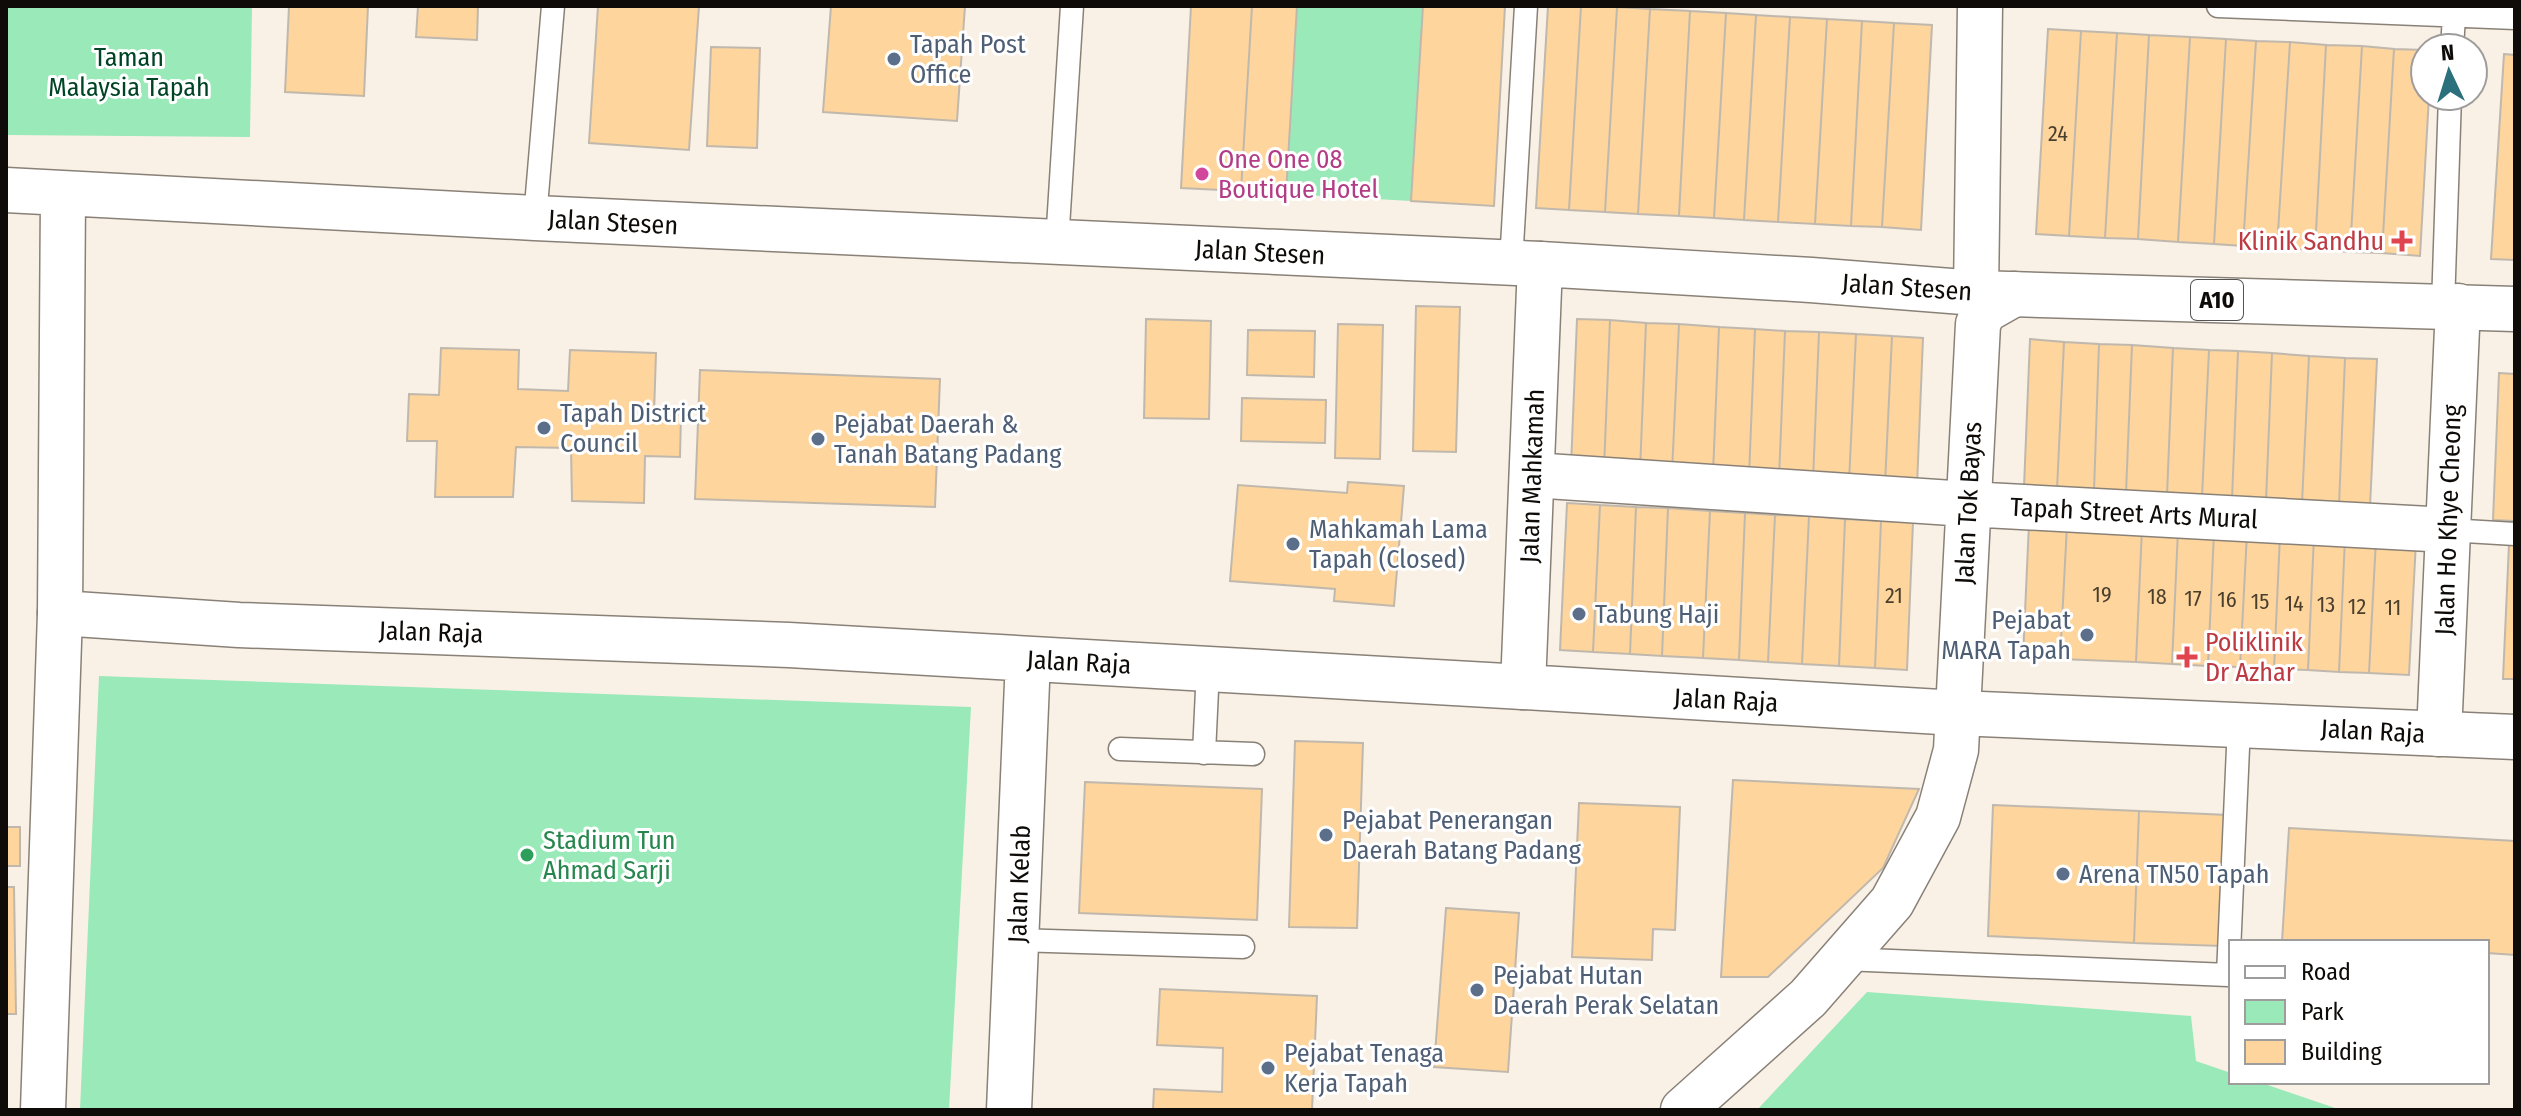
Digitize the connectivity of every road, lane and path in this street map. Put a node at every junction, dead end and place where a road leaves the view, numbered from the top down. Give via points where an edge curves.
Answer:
1 (553, 6) edge
2 (1072, 6) edge
3 (1526, 6) edge
4 (1980, 6) edge
5 (2218, 6) edge
6 (2454, 16) junction
7 (2515, 18) edge
8 (2453, 32) edge
9 (2450, 112) edge
10 (6, 190) edge
11 (63, 195) junction
12 (535, 218) junction
13 (1057, 243) junction
14 (1525, 264) junction
15 (1989, 303) junction
16 (2450, 306) junction
17 (2515, 309) edge
18 (1532, 475) junction
19 (1967, 504) junction
20 (2448, 530) junction
21 (2515, 534) edge
22 (60, 613) junction
23 (1028, 659) junction
24 (1208, 669) junction
25 (1523, 687) junction
26 (1958, 698) junction
27 (2239, 725) junction
28 (2439, 734) junction
29 (2515, 737) edge
30 (1120, 749) dead end
31 (1204, 753) junction
32 (1253, 754) dead end
33 (1016, 940) junction
34 (2230, 940) edge
35 (1243, 947) dead end
36 (2229, 952) edge
37 (1844, 959) junction
38 (43, 1110) edge
39 (1009, 1110) edge
40 (1683, 1110) edge

1 - 12 lane
2 - 13 lane
3 - 14 lane
4 - 15 main road, Jalan Tok Bayas
5 - 6 lane
6 - 7 lane
6 - 8 lane
9 - 16 lane
10 - 11 main road, Jalan Stesen / A10
11 - 12 main road, Jalan Stesen / A10
11 - 22 main road
12 - 13 main road, Jalan Stesen / A10
13 - 14 main road, Jalan Stesen / A10
14 - 15 main road, Jalan Stesen / A10 via 1811,280
14 - 18 main road, Jalan Mahkamah
15 - 16 main road, Jalan Stesen / A10
15 - 19 main road, Jalan Tok Bayas
16 - 17 main road, Jalan Stesen / A10
16 - 20 main road, Jalan Ho Khye Cheong
18 - 19 main road, Tapah Street Arts Mural
18 - 25 main road, Jalan Mahkamah
19 - 20 main road, Tapah Street Arts Mural
19 - 26 main road, Jalan Tok Bayas
20 - 21 lane
20 - 28 main road, Jalan Ho Khye Cheong
22 - 23 main road, Jalan Raja
22 - 38 main road
23 - 24 main road, Jalan Raja
23 - 33 main road, Jalan Kelab
24 - 25 main road, Jalan Raja
24 - 31 lane
25 - 26 main road, Jalan Raja
26 - 27 main road, Jalan Raja
26 - 37 main road, Jalan Tok Bayas via 1956,750 1938,817 1892,902
27 - 28 main road, Jalan Raja
27 - 34 lane
28 - 29 main road, Jalan Raja
30 - 31 lane
31 - 32 lane
33 - 35 lane
33 - 39 main road, Jalan Kelab
36 - 37 lane via 2228,975
37 - 40 main road, Jalan Tok Bayas

